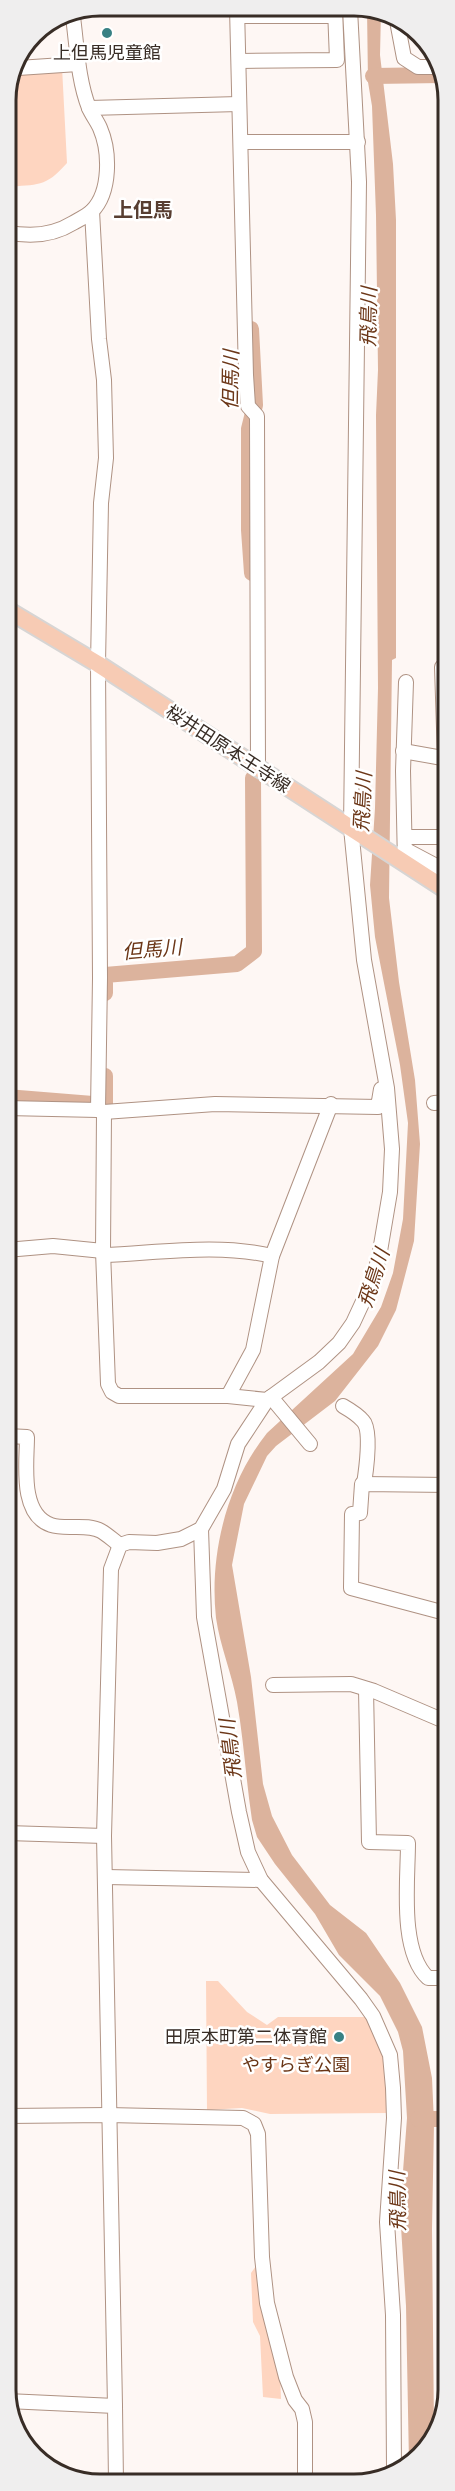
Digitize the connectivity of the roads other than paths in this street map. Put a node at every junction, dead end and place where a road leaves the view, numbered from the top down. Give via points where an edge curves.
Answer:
1 (240, 16) edge
2 (334, 16) edge
3 (350, 16) edge
4 (73, 22) edge
5 (398, 30) edge
6 (239, 61) junction
7 (78, 64) junction
8 (431, 67) edge
9 (24, 68) edge
10 (239, 104) junction
11 (89, 108) junction
12 (241, 142) junction
13 (358, 142) junction
14 (92, 211) junction
15 (17, 233) edge
16 (17, 615) edge
17 (98, 664) junction
18 (405, 682) dead end
19 (403, 751) junction
20 (438, 757) edge
21 (258, 769) junction
22 (351, 828) junction
23 (438, 841) edge
24 (405, 853) junction
25 (438, 867) edge
26 (438, 882) edge
27 (387, 1088) junction
28 (434, 1103) dead end
29 (438, 1103) edge
30 (331, 1104) junction
31 (17, 1108) edge
32 (101, 1111) junction
33 (16, 1249) edge
34 (103, 1253) junction
35 (272, 1256) junction
36 (228, 1396) junction
37 (269, 1399) junction
38 (343, 1406) dead end
39 (16, 1436) edge
40 (308, 1442) dead end
41 (364, 1484) junction
42 (438, 1485) edge
43 (201, 1529) junction
44 (120, 1545) junction
45 (438, 1611) edge
46 (273, 1685) dead end
47 (366, 1689) junction
48 (438, 1718) edge
49 (16, 1833) edge
50 (104, 1836) junction
51 (106, 1877) junction
52 (261, 1880) junction
53 (438, 1978) edge
54 (108, 2115) junction
55 (16, 2116) edge
56 (17, 2401) edge
57 (115, 2406) junction
58 (394, 2464) edge
59 (116, 2474) edge
60 (305, 2474) edge

1 - 6 street
2 - 6 street via 337,60
3 - 13 street
4 - 7 street
5 - 8 street via 404,58 418,67
6 - 10 street
7 - 9 street
7 - 11 street
10 - 11 street
10 - 12 street
11 - 14 street via 100,129 107,163 100,196
12 - 13 street
12 - 21 street via 248,406 256,416
13 - 22 street
14 - 15 street via 52,233
14 - 17 street via 106,458 100,503
16 - 17 main road, 桜井田原本王寺線
17 - 21 main road, 桜井田原本王寺線
17 - 32 street
18 - 19 street
19 - 20 street
19 - 24 street
21 - 22 main road, 桜井田原本王寺線
22 - 24 main road, 桜井田原本王寺線
22 - 27 street via 364,960
23 - 24 street
24 - 25 street
24 - 26 main road, 桜井田原本王寺線
27 - 30 street via 381,1089 378,1107
27 - 37 street via 392,1149 390,1192 372,1282 353,1323 339,1342
28 - 29 street
30 - 32 street via 215,1104
30 - 35 street
31 - 32 street
32 - 34 street
33 - 34 street via 53,1246
34 - 35 street via 221,1250
34 - 36 street via 108,1384 112,1392 119,1396
35 - 36 street via 253,1350
36 - 37 street
37 - 40 street
37 - 43 street via 238,1443 224,1489
38 - 41 street via 366,1425
39 - 44 street via 27,1437 28,1496 42,1519 51,1525 100,1530
41 - 42 street
41 - 45 street via 360,1513 352,1514 351,1588
43 - 44 street via 181,1539
43 - 52 street via 204,1617 239,1812 248,1852
44 - 50 street via 111,1569
46 - 47 street via 351,1684
47 - 48 street
47 - 53 street via 369,1842 408,1844 408,1913 413,1955 428,1978
49 - 50 street
50 - 51 street
51 - 52 street
51 - 54 street
52 - 58 street via 362,1999 390,2055 394,2118 387,2222 393,2315
54 - 55 street
54 - 57 street
54 - 60 street via 243,2118 254,2124 258,2134 267,2303 286,2377 305,2422
56 - 57 street
57 - 59 street

